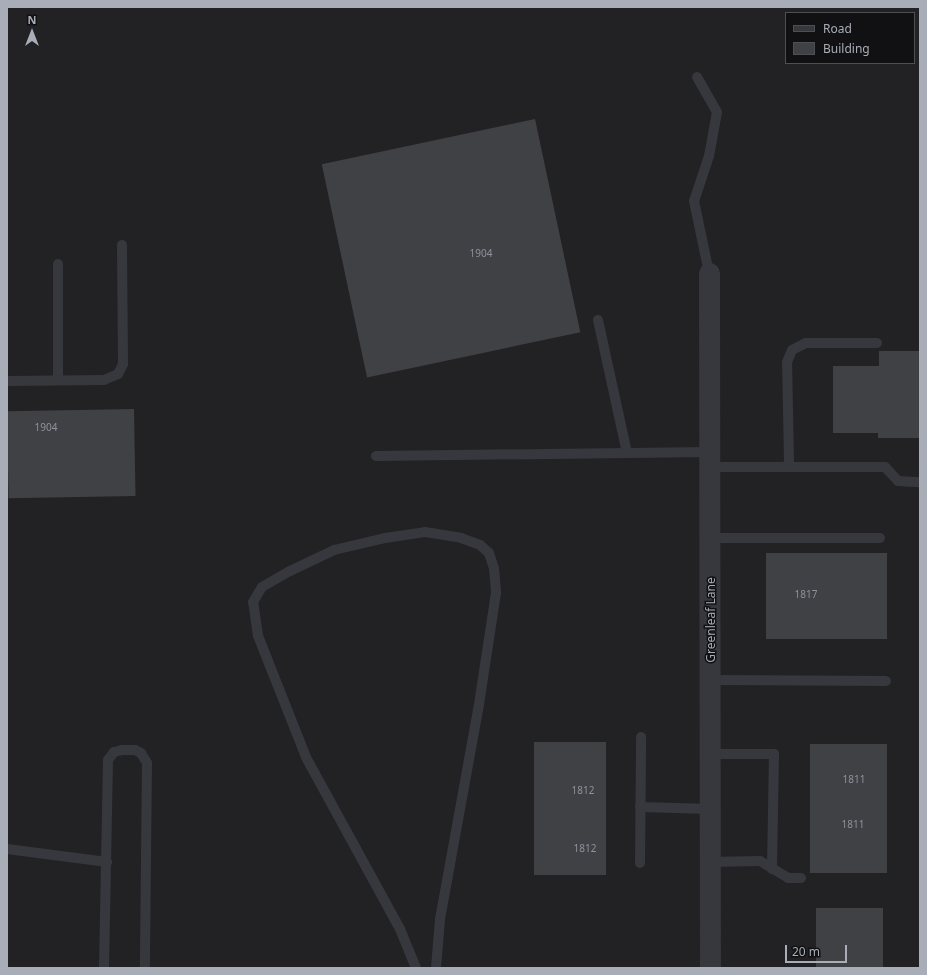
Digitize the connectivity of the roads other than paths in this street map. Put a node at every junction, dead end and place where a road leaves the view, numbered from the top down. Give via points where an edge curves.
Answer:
1 (697, 77) dead end
2 (122, 246) dead end
3 (58, 264) dead end
4 (709, 273) joint
5 (598, 320) dead end
6 (877, 342) dead end
7 (7, 380) edge
8 (58, 380) junction
9 (627, 453) junction
10 (376, 456) dead end
11 (710, 459) junction
12 (786, 467) junction
13 (920, 482) edge
14 (710, 538) junction
15 (880, 538) dead end
16 (711, 680) junction
17 (886, 681) dead end
18 (640, 737) dead end
19 (711, 754) junction
20 (640, 808) junction
21 (711, 809) junction
22 (7, 849) edge
23 (107, 862) junction
24 (711, 862) junction
25 (640, 863) dead end
26 (772, 868) junction
27 (801, 878) dead end
28 (104, 968) edge
29 (145, 968) edge
30 (416, 968) edge
31 (436, 968) edge
32 (710, 968) edge

1 - 4 lane via 717,112 709,156 694,201
2 - 8 lane via 123,364 118,374 104,380
3 - 8 lane
4 - 11 street, Greenleaf Lane
5 - 9 lane
6 - 12 lane via 806,343 792,350 787,362 789,462
7 - 8 lane
9 - 10 lane
9 - 11 lane
11 - 12 lane
11 - 14 street, Greenleaf Lane
12 - 13 lane via 885,467 898,481
14 - 15 lane
14 - 16 street, Greenleaf Lane
16 - 17 lane
16 - 19 street, Greenleaf Lane
18 - 20 lane
19 - 21 street, Greenleaf Lane
19 - 26 lane via 774,754
20 - 21 lane
20 - 25 lane
21 - 24 street, Greenleaf Lane
22 - 23 lane
23 - 28 lane
23 - 29 lane via 108,760 114,752 135,750 141,753 147,763
24 - 26 lane via 760,861
24 - 32 street, Greenleaf Lane
26 - 27 lane via 788,878
30 - 31 lane via 400,929 306,757 258,636 252,602 262,587 290,570 334,550 425,532 462,538 480,545 489,553 494,568 496,593 478,710 440,919

